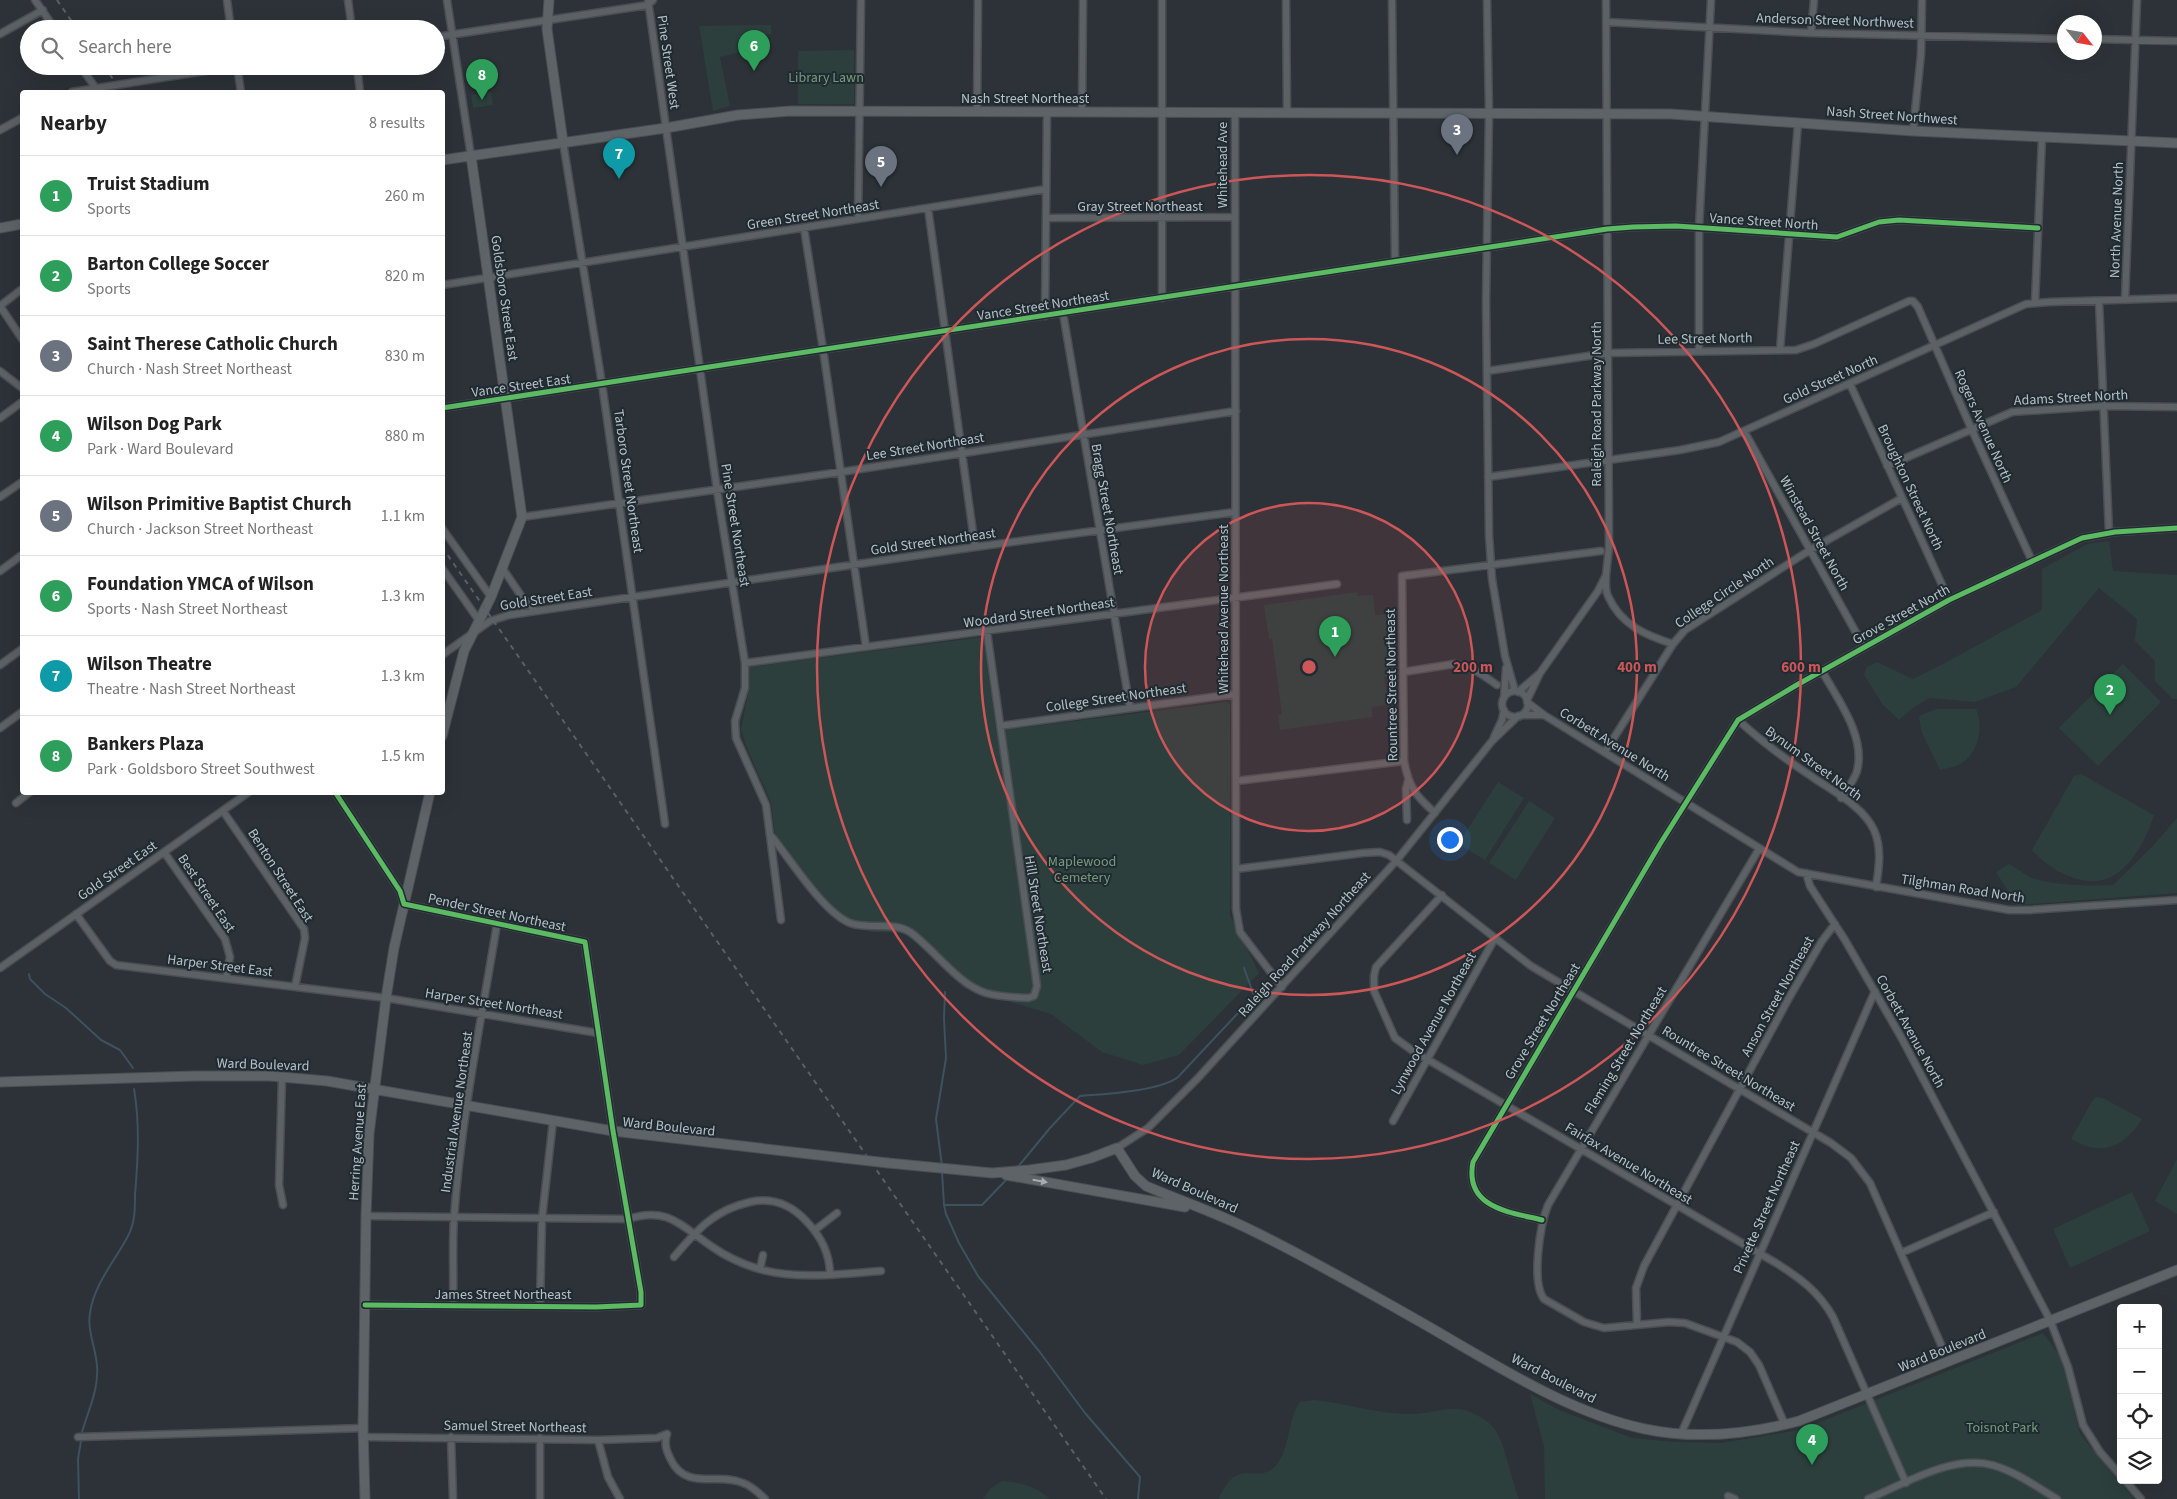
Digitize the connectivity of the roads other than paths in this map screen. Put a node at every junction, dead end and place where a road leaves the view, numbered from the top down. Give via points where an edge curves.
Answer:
1 (36, 0) edge
2 (227, 0) edge
3 (348, 0) edge
4 (447, 0) edge
5 (550, 0) edge
6 (860, 0) edge
7 (978, 0) edge
8 (1083, 0) edge
9 (1162, 0) edge
10 (1286, 0) edge
11 (1392, 0) edge
12 (1487, 0) edge
13 (1606, 0) edge
14 (1711, 0) edge
15 (1814, 0) edge
16 (1922, 0) edge
17 (2137, 0) edge
18 (650, 2) edge
19 (43, 10) junction
20 (25, 20) edge
21 (49, 20) edge
22 (230, 20) edge
23 (351, 20) edge
24 (548, 20) junction
25 (1606, 22) junction
26 (20, 23) edge
27 (1710, 28) junction
28 (1811, 33) junction
29 (0, 34) edge
30 (451, 34) junction
31 (445, 35) edge
32 (1922, 35) junction
33 (2057, 39) edge
34 (2102, 40) edge
35 (2137, 40) junction
36 (2177, 42) edge
37 (86, 75) edge
38 (176, 75) edge
39 (238, 75) edge
40 (358, 75) edge
41 (95, 87) junction
42 (84, 90) edge
43 (241, 90) edge
44 (360, 90) edge
45 (1287, 111) junction
46 (860, 112) junction
47 (977, 112) junction
48 (1047, 112) junction
49 (1082, 112) junction
50 (1162, 112) junction
51 (1235, 112) junction
52 (1394, 112) junction
53 (1489, 112) junction
54 (1606, 114) junction
55 (1704, 116) junction
56 (20, 119) edge
57 (1798, 123) junction
58 (666, 128) junction
59 (0, 130) edge
60 (1913, 131) junction
61 (2042, 138) junction
62 (2132, 141) junction
63 (563, 142) junction
64 (2177, 143) edge
65 (471, 156) junction
66 (445, 160) edge
67 (1046, 189) junction
68 (928, 208) junction
69 (1235, 217) junction
70 (1046, 218) junction
71 (1162, 218) junction
72 (858, 219) junction
73 (20, 224) edge
74 (0, 228) edge
75 (804, 228) junction
76 (1699, 228) junction
77 (2038, 228) junction
78 (1607, 229) junction
79 (1789, 234) junction
80 (683, 248) junction
81 (1487, 248) junction
82 (1395, 261) junction
83 (583, 264) junction
84 (488, 278) junction
85 (445, 285) edge
86 (1235, 287) junction
87 (20, 291) edge
88 (1162, 298) junction
89 (2177, 298) edge
90 (2125, 300) junction
91 (1914, 301) joint
92 (2100, 301) junction
93 (2035, 303) junction
94 (0, 306) edge
95 (1064, 313) junction
96 (1045, 316) junction
97 (944, 332) junction
98 (20, 336) edge
99 (1934, 346) junction
100 (824, 349) junction
101 (1699, 350) junction
102 (1780, 350) junction
103 (1608, 353) junction
104 (700, 369) junction
105 (0, 371) edge
106 (1488, 371) junction
107 (602, 384) junction
108 (1850, 384) junction
109 (20, 386) edge
110 (506, 399) junction
111 (20, 403) edge
112 (2104, 406) junction
113 (2177, 407) edge
114 (445, 408) edge
115 (1236, 411) junction
116 (0, 418) edge
117 (1971, 428) junction
118 (1744, 432) junction
119 (1083, 434) junction
120 (961, 453) junction
121 (1608, 461) junction
122 (1887, 466) junction
123 (841, 472) junction
124 (1488, 477) junction
125 (20, 483) edge
126 (717, 490) junction
127 (0, 497) edge
128 (1902, 498) junction
129 (619, 504) junction
130 (1235, 512) junction
131 (522, 517) junction
132 (2177, 528) edge
133 (1099, 531) junction
134 (445, 532) edge
135 (2109, 533) junction
136 (974, 547) junction
137 (1601, 550) dead end
138 (1810, 550) junction
139 (20, 556) edge
140 (2032, 561) junction
141 (1491, 564) junction
142 (854, 565) junction
143 (503, 569) junction
144 (0, 571) edge
145 (445, 572) edge
146 (1606, 575) junction
147 (733, 583) junction
148 (1337, 584) dead end
149 (1607, 595) junction
150 (634, 597) junction
151 (491, 598) junction
152 (1235, 599) junction
153 (1592, 600) junction
154 (1948, 600) junction
155 (536, 611) junction
156 (1113, 614) junction
157 (481, 619) junction
158 (475, 632) junction
159 (987, 632) junction
160 (1673, 644) junction
161 (866, 647) junction
162 (1864, 647) junction
163 (20, 650) edge
164 (445, 653) edge
165 (1506, 662) junction
166 (745, 663) junction
167 (0, 665) edge
168 (1822, 671) junction
169 (1403, 672) junction
170 (1540, 673) junction
171 (1497, 685) dead end
172 (1517, 692) junction
173 (1235, 694) junction
174 (1504, 698) junction
175 (1527, 701) junction
176 (1130, 708) junction
177 (1504, 710) junction
178 (20, 713) edge
179 (1544, 715) junction
180 (1520, 716) junction
181 (1738, 720) junction
182 (445, 723) edge
183 (1000, 726) junction
184 (0, 728) edge
185 (1492, 741) junction
186 (1605, 752) junction
187 (1404, 762) junction
188 (1236, 781) junction
189 (1408, 781) junction
190 (26, 795) edge
191 (245, 795) edge
192 (337, 795) edge
193 (429, 795) edge
194 (1841, 798) junction
195 (1686, 802) junction
196 (16, 803) dead end
197 (223, 811) junction
198 (1435, 813) junction
199 (1407, 820) dead end
200 (665, 824) dead end
201 (771, 836) junction
202 (1759, 849) junction
203 (164, 852) junction
204 (1396, 860) junction
205 (1236, 869) junction
206 (1806, 873) junction
207 (1876, 887) junction
208 (1442, 895) junction
209 (2177, 900) edge
210 (404, 904) junction
211 (76, 914) junction
212 (781, 920) dead end
213 (497, 924) junction
214 (1835, 924) junction
215 (1495, 938) junction
216 (0, 968) edge
217 (226, 978) junction
218 (295, 987) junction
219 (1282, 987) junction
220 (1573, 990) junction
221 (1875, 991) junction
222 (386, 998) junction
223 (482, 1014) junction
224 (598, 1033) junction
225 (1648, 1035) junction
226 (1427, 1059) junction
227 (282, 1077) junction
228 (0, 1082) edge
229 (374, 1089) junction
230 (1740, 1089) junction
231 (1506, 1104) junction
232 (467, 1106) junction
233 (553, 1121) junction
234 (1393, 1121) dead end
235 (613, 1132) junction
236 (1812, 1133) junction
237 (1116, 1148) junction
238 (1580, 1149) junction
239 (992, 1172) junction
240 (283, 1205) dead end
241 (1676, 1205) junction
242 (1210, 1212) junction
243 (1994, 1212) junction
244 (837, 1213) dead end
245 (366, 1216) junction
246 (454, 1218) junction
247 (542, 1218) junction
248 (628, 1219) junction
249 (1542, 1220) junction
250 (815, 1230) junction
251 (694, 1233) junction
252 (1900, 1253) junction
253 (1759, 1254) junction
254 (763, 1255) dead end
255 (674, 1257) dead end
256 (760, 1269) junction
257 (2177, 1270) edge
258 (881, 1271) dead end
259 (830, 1275) junction
260 (365, 1305) junction
261 (453, 1305) junction
262 (540, 1306) junction
263 (2050, 1320) junction
264 (1637, 1325) junction
265 (1724, 1337) junction
266 (1943, 1349) dead end
267 (1868, 1395) junction
268 (1785, 1425) junction
269 (363, 1432) junction
270 (1681, 1434) junction
271 (78, 1437) dead end
272 (451, 1437) junction
273 (540, 1438) junction
274 (598, 1440) junction
275 (2117, 1471) edge
276 (1906, 1483) junction
277 (2129, 1484) edge
278 (364, 1499) edge
279 (453, 1499) edge
280 (540, 1499) edge
281 (620, 1499) edge
282 (765, 1499) edge
283 (1868, 1499) edge
284 (2057, 1499) edge
285 (2142, 1499) edge

1 - 19 street
2 - 22 street
3 - 23 street
4 - 30 street
5 - 24 main road
6 - 46 street
7 - 47 street
8 - 49 street
9 - 50 street
10 - 45 street
11 - 52 street
12 - 53 street
13 - 25 street, Raleigh Road Parkway North
14 - 27 street
15 - 28 street
16 - 32 street
17 - 35 street, North Avenue North
18 - 24 street
18 - 58 street, Pine Street West
19 - 20 street
19 - 21 street
24 - 30 street
24 - 63 main road
25 - 27 street, Anderson Street Northwest
25 - 54 street, Raleigh Road Parkway North
26 - 29 street
27 - 28 street, Anderson Street Northwest
27 - 55 street
28 - 32 street, Anderson Street Northwest
30 - 31 street
30 - 65 street
32 - 33 street, Anderson Street Northwest
32 - 60 street
34 - 35 street
35 - 36 street
35 - 62 street, North Avenue North
37 - 41 street
38 - 41 street
39 - 43 street
40 - 44 street
41 - 42 street
45 - 51 main road, Nash Street Northeast
45 - 52 main road, Nash Street Northeast
46 - 47 main road, Nash Street Northeast
46 - 58 main road, Nash Street Northeast via 758,112
46 - 72 street
47 - 48 main road, Nash Street Northeast
48 - 49 main road, Nash Street Northeast
48 - 67 street
49 - 50 main road, Nash Street Northeast
50 - 51 main road, Nash Street Northeast
50 - 71 street
51 - 69 street, Whitehead Ave
52 - 53 main road, Nash Street Northeast
52 - 82 street
53 - 54 main road, Nash Street Northeast
53 - 81 street
54 - 55 main road, Nash Street Northwest
54 - 78 street, Raleigh Road Parkway North
55 - 57 main road, Nash Street Northwest
55 - 76 street
56 - 59 street
57 - 60 main road, Nash Street Northwest
57 - 79 street
58 - 63 main road, Nash Street Northeast
58 - 80 street, Pine Street Northeast
60 - 61 main road, Nash Street Northwest
61 - 62 main road, Nash Street Northwest
61 - 77 street
62 - 64 main road, Nash Street Northwest
62 - 90 street, North Avenue North
63 - 65 main road, Nash Street Northeast
63 - 83 street, Tarboro Street Northeast
65 - 66 main road, Nash Street Northeast
65 - 84 main road, Goldsboro Street East
67 - 68 street, Green Street Northeast
67 - 70 street
68 - 72 street, Green Street Northeast
68 - 97 street
69 - 71 street, Gray Street Northeast
69 - 86 street, Whitehead Avenue Northeast
70 - 71 street, Gray Street Northeast
70 - 96 street
71 - 88 street
72 - 75 street, Green Street Northeast
73 - 74 main road
75 - 80 street, Green Street Northeast
75 - 100 street
76 - 78 street, Vance Street North via 1649,226
76 - 79 street, Vance Street North
76 - 101 street
77 - 79 street, Vance Street North via 1899,220 1879,222 1837,237
77 - 93 street
78 - 81 street, Vance Street North
78 - 103 street, Raleigh Road Parkway North
79 - 102 street
80 - 83 street, Green Street Northeast
80 - 104 street, Pine Street Northeast
81 - 82 street, Vance Street Northeast
81 - 106 street
82 - 86 street, Vance Street Northeast
83 - 84 street, Green Street Northeast
83 - 107 street, Tarboro Street Northeast
84 - 85 street, Green Street Northeast
84 - 110 main road, Goldsboro Street East
86 - 88 street, Vance Street Northeast
86 - 115 street, Whitehead Avenue Northeast
87 - 94 street
88 - 95 street, Vance Street Northeast
89 - 90 street, Gold Street North
90 - 92 street, Gold Street North
91 - 99 street, Rogers Avenue North
91 - 102 street, Lee Street North via 1814,344 1796,350
92 - 93 street, Gold Street North
92 - 112 street
93 - 99 street, Gold Street North via 2015,308
94 - 98 street
95 - 96 street, Vance Street Northeast
95 - 119 street, Bragg Street Northeast
96 - 97 street, Vance Street Northeast
97 - 100 street, Vance Street Northeast
97 - 120 street
99 - 108 street, Gold Street North
99 - 117 street, Rogers Avenue North
100 - 104 street, Vance Street Northeast
100 - 123 street
101 - 102 street, Lee Street North
101 - 103 street, Lee Street North
103 - 106 street, Lee Street North
103 - 121 street, Raleigh Road Parkway North
104 - 107 street, Vance Street Northeast
104 - 126 street, Pine Street Northeast
105 - 109 street
106 - 124 street
107 - 110 street, Vance Street East
107 - 129 street, Tarboro Street Northeast
108 - 118 street, Gold Street North
108 - 122 street, Broughton Street North
110 - 114 street, Vance Street East
110 - 131 main road, Goldsboro Street East
111 - 116 street
112 - 113 street, Adams Street North
112 - 117 street, Adams Street North via 2012,412
112 - 135 street
115 - 119 street, Lee Street Northeast
115 - 130 street, Whitehead Avenue Northeast
117 - 122 street, Adams Street North
117 - 140 street, Rogers Avenue North
118 - 121 street, Gold Street North via 1704,446
118 - 138 street, Winstead Street North
119 - 120 street, Lee Street Northeast
119 - 133 street, Bragg Street Northeast
120 - 123 street, Lee Street Northeast
120 - 136 street
121 - 124 street, Gold Street North
121 - 146 street, Raleigh Road Parkway North via 1609,547
122 - 128 street, Broughton Street North
123 - 126 street, Lee Street Northeast
123 - 142 street
124 - 141 street
125 - 127 street
126 - 129 street, Lee Street Northeast
126 - 147 street, Pine Street Northeast
128 - 138 street, College Circle North
128 - 154 street, Broughton Street North
129 - 131 street, Lee Street Northeast
129 - 150 street, Tarboro Street Northeast
130 - 133 street, Gold Street Northeast
130 - 152 street, Whitehead Avenue Northeast
131 - 143 main road, Goldsboro Street East
132 - 135 street, Grove Street North
133 - 136 street, Gold Street Northeast
133 - 156 street, Bragg Street Northeast
134 - 151 street
135 - 140 street, Grove Street North via 2082,538
136 - 142 street, Gold Street Northeast
137 - 141 street
138 - 160 street, College Circle North via 1685,630
138 - 162 street, Winstead Street North
139 - 144 street
140 - 154 street, Grove Street North
141 - 165 street
141 - 169 street, Rountree Street Northeast via 1402,576
142 - 147 street, Gold Street Northeast
142 - 161 street
143 - 151 main road, Goldsboro Street East
143 - 155 street
145 - 157 street
146 - 149 street
146 - 153 street, Raleigh Road Parkway North
147 - 150 street, Gold Street Northeast
147 - 166 street, Pine Street Northeast
148 - 152 street, Woodard Street Northeast
149 - 153 street
149 - 160 street via 1632,626 1646,635
150 - 155 street, Gold Street East
150 - 200 street, Tarboro Street Northeast
151 - 157 main road, Goldsboro Street East
152 - 156 street, Woodard Street Northeast
152 - 173 street, Whitehead Avenue Northeast
153 - 170 street, Raleigh Road Parkway North
154 - 162 street, Grove Street North
155 - 158 street, Gold Street East via 494,619
156 - 159 street, Woodard Street Northeast
156 - 176 street, Bragg Street Northeast
157 - 158 main road
158 - 164 street, Gold Street East
158 - 182 main road via 464,651
159 - 161 street, Woodard Street Northeast
159 - 183 street, Hill Street Northeast
160 - 186 street, College Circle North
161 - 166 street, Woodard Street Northeast
162 - 168 street, Grove Street North
163 - 167 street
165 - 172 street
165 - 174 street
166 - 201 street, Pine Street Northeast via 745,688 735,721 736,738 762,795
168 - 181 street, Grove Street North
168 - 194 street via 1850,722 1858,745 1857,772
169 - 171 street via 1462,665
169 - 187 street, Rountree Street Northeast
170 - 172 street, Raleigh Road Parkway North
170 - 175 street, Raleigh Road Parkway North
172 - 174 street via 1510,692
172 - 175 street
173 - 176 street, College Street Northeast
173 - 188 street, Whitehead Avenue Northeast
174 - 177 street
175 - 179 street, Corbett Avenue North
175 - 180 street
176 - 183 street, College Street Northeast
177 - 180 street via 1510,716
177 - 185 street, Raleigh Road Parkway Northeast
178 - 184 street
179 - 180 street, Corbett Avenue North
179 - 186 street, Corbett Avenue North
180 - 185 street, Raleigh Road Parkway Northeast
181 - 194 street, Bynum Street North via 1771,749
181 - 195 street, Grove Street North
183 - 201 street, Hill Street Northeast via 1037,986 1034,996 986,993 969,984 910,932 892,927 864,926 839,917 819,898
185 - 198 street, Raleigh Road Parkway Northeast
186 - 195 street, Corbett Avenue North
187 - 188 street
187 - 189 street, Rountree Street Northeast
188 - 205 street, Whitehead Avenue Northeast
189 - 198 street, Rountree Street Northeast via 1416,795
189 - 199 street
190 - 196 street
191 - 197 street, Gold Street East
192 - 210 street via 400,892
193 - 210 main road, Herring Avenue East
194 - 207 street, Bynum Street North via 1861,812 1874,829 1879,856
195 - 202 street, Corbett Avenue North
195 - 220 street, Grove Street Northeast
197 - 203 street, Gold Street East
197 - 218 street, Benton Street East via 304,930
198 - 204 street, Raleigh Road Parkway Northeast
201 - 212 street, Pine Street Northeast
202 - 206 street, Corbett Avenue North via 1798,872
202 - 225 street, Fleming Street Northeast
203 - 211 street, Gold Street East
203 - 217 street, Best Street East via 225,939 230,957
204 - 205 street, Rountree Street Northeast via 1380,852
204 - 208 street, Rountree Street Northeast
204 - 219 street, Raleigh Road Parkway Northeast
205 - 219 street, Whitehead Avenue Northeast via 1238,927
206 - 207 street, Tilghman Road North
206 - 214 street, Corbett Avenue North via 1810,886
207 - 209 street, Tilghman Road North via 2019,911
208 - 215 street, Rountree Street Northeast
208 - 226 street, Fairfax Avenue Northeast via 1384,957 1376,968 1373,985 1395,1038
210 - 213 street, Pender Street Northeast
210 - 222 main road, Herring Avenue East
211 - 216 street, Gold Street East
211 - 217 street, Harper Street East via 116,965
213 - 223 street, Industrial Avenue Northeast
213 - 224 street, Pender Street Northeast via 585,942
214 - 221 street, Corbett Avenue North
214 - 230 street, Anson Street Northeast via 1814,954
215 - 220 street, Rountree Street Northeast via 1531,966
215 - 226 street, Lynwood Avenue Northeast
217 - 218 street, Harper Street East
218 - 222 street, Harper Street East
219 - 237 street, Raleigh Road Parkway Northeast via 1181,1096 1148,1128
220 - 225 street, Rountree Street Northeast
220 - 231 street, Grove Street Northeast
221 - 236 street, Privette Street Northeast
221 - 243 street, Corbett Avenue North
222 - 223 street, Harper Street Northeast
222 - 229 main road, Herring Avenue East
223 - 224 street, Harper Street Northeast
223 - 232 street, Industrial Avenue Northeast
224 - 235 street
225 - 230 street, Rountree Street Northeast
225 - 238 street, Fleming Street Northeast
226 - 231 street, Fairfax Avenue Northeast
226 - 234 street, Lynwood Avenue Northeast
227 - 228 main road, Ward Boulevard via 194,1076
227 - 229 main road, Ward Boulevard
227 - 240 street via 279,1185
229 - 232 main road, Ward Boulevard
229 - 245 main road, Herring Avenue East
230 - 236 street, Rountree Street Northeast
230 - 241 street, Anson Street Northeast
231 - 238 street, Fairfax Avenue Northeast
231 - 249 street, Grove Street Northeast via 1473,1162 1474,1185 1484,1201 1497,1208
232 - 233 main road, Ward Boulevard
232 - 246 street, Industrial Avenue Northeast
233 - 235 main road, Ward Boulevard
233 - 247 street
235 - 239 main road, Ward Boulevard, bridge
235 - 248 street
236 - 252 street, Rountree Street Northeast via 1839,1148 1870,1183
236 - 253 street, Privette Street Northeast
237 - 239 main road, Ward Boulevard via 1066,1165
237 - 242 main road, Ward Boulevard via 1146,1186
238 - 241 street, Fairfax Avenue Northeast
238 - 249 street, Fleming Street Northeast
239 -> 242 main road
241 - 253 street, Fairfax Avenue Northeast
241 - 264 street, Anson Street Northeast via 1637,1282
242 - 270 main road, Ward Boulevard via 1302,1256 1571,1404 1625,1424
243 - 252 street
243 - 263 street, Corbett Avenue North
244 - 250 street
245 - 246 street
245 - 260 main road, Herring Avenue East
246 - 247 street
246 - 261 street, Industrial Avenue Northeast
247 - 248 street
247 - 262 street
248 - 251 street via 638,1216 673,1218
248 - 262 street, James Street Northeast via 641,1305
249 - 264 street, Fleming Street Northeast via 1538,1281 1544,1299 1592,1325 1609,1328
250 - 251 street via 794,1210 780,1202 765,1200 726,1209
250 - 259 street via 826,1251
251 - 255 street
251 - 256 street via 728,1256
252 - 266 street, Rountree Street Northeast
253 - 265 street, Privette Street Northeast
253 - 267 street, Fairfax Avenue Northeast via 1800,1278 1822,1298
254 - 256 street
256 - 259 street via 803,1276
257 - 263 main road, Ward Boulevard
258 - 259 street
260 - 261 street, James Street Northeast
260 - 269 main road, Herring Avenue East
261 - 262 street, James Street Northeast
263 - 267 main road, Ward Boulevard
263 - 275 street, Corbett Avenue North via 2068,1367 2083,1425
264 - 265 street, Fleming Street Northeast via 1685,1322
265 - 268 street, Fleming Street Northeast via 1744,1347 1755,1358
265 - 270 street, Privette Street Northeast
267 - 268 main road, Ward Boulevard
267 - 276 street, Fairfax Avenue Northeast
268 - 270 main road, Ward Boulevard via 1741,1433
269 - 271 street, Samuel Street Northeast
269 - 272 street, Samuel Street Northeast
269 - 278 main road, Herring Avenue East
272 - 273 street, Samuel Street Northeast
272 - 279 street
273 - 274 street, Samuel Street Northeast
273 - 280 street
274 - 281 street via 608,1477
274 - 282 street, Samuel Street Northeast via 657,1438 667,1434 665,1446 675,1469 692,1478 743,1482
276 - 283 street
276 - 284 street via 1960,1463 1987,1464 2010,1472
277 - 285 street

